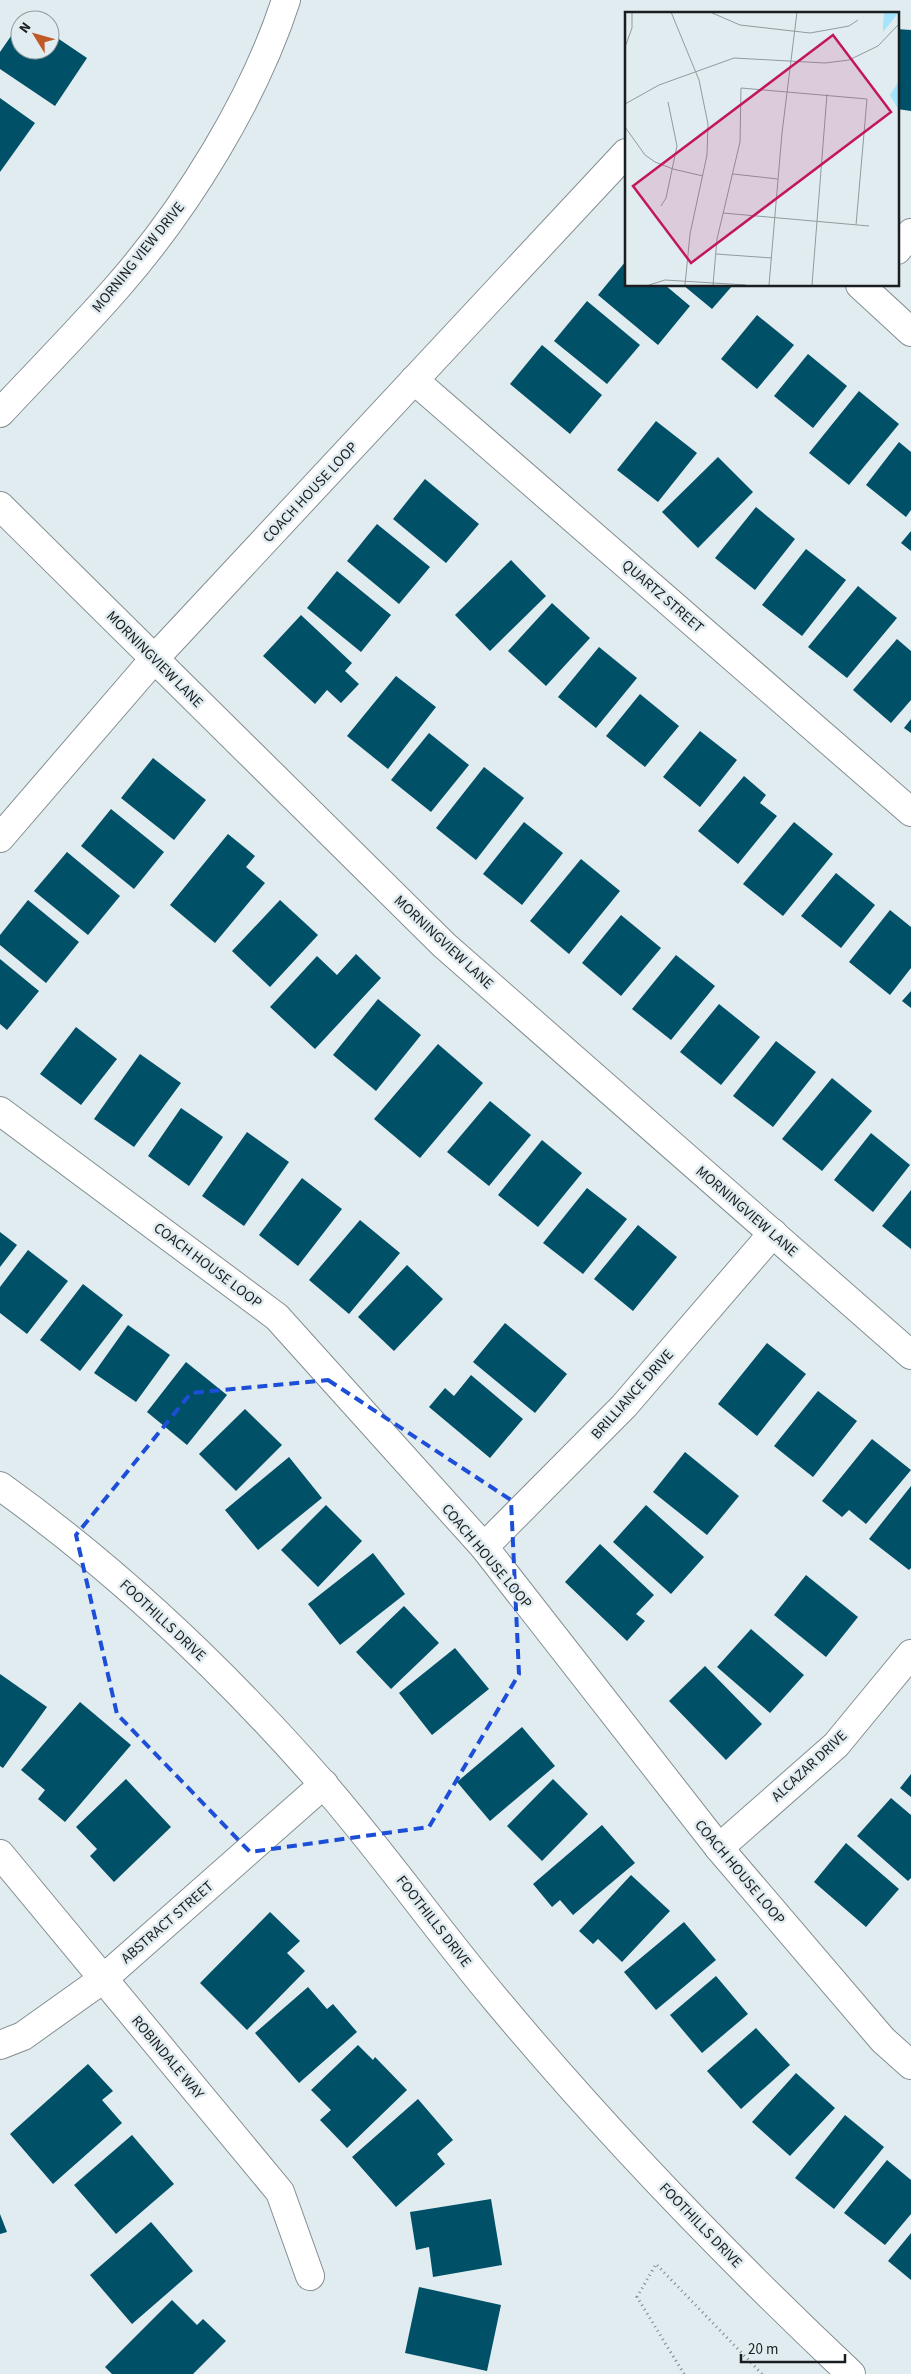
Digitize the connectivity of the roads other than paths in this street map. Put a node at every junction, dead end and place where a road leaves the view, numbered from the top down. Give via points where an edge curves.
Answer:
1 (286, 0) edge
2 (625, 154) edge
3 (911, 233) edge
4 (898, 249) edge
5 (864, 286) edge
6 (911, 332) edge
7 (414, 380) junction
8 (0, 413) edge
9 (0, 506) edge
10 (155, 658) junction
11 (911, 812) edge
12 (0, 838) edge
13 (0, 1111) edge
14 (773, 1233) junction
15 (911, 1355) edge
16 (0, 1486) edge
17 (484, 1547) junction
18 (911, 1654) edge
19 (324, 1784) junction
20 (719, 1848) junction
21 (0, 1854) edge
22 (103, 1979) junction
23 (0, 2045) edge
24 (911, 2065) edge
25 (310, 2276) dead end
26 (851, 2374) edge

1 - 8 street, MORNING VIEW DRIVE via 279,23 247,92 170,221 119,285
2 - 7 street, COACH HOUSE LOOP
3 - 4 street
5 - 6 street
7 - 10 street, COACH HOUSE LOOP
7 - 11 street, QUARTZ STREET
9 - 10 street, MORNINGVIEW LANE
10 - 12 street, COACH HOUSE LOOP
10 - 14 street, MORNINGVIEW LANE via 444,945
13 - 17 street, COACH HOUSE LOOP via 277,1317
14 - 15 street, MORNINGVIEW LANE
14 - 17 street, BRILLIANCE DRIVE via 624,1406
16 - 19 street, FOOTHILLS DRIVE via 136,1593 189,1643
17 - 20 street, COACH HOUSE LOOP
18 - 20 street, ALCAZAR DRIVE via 836,1745
19 - 22 street, ABSTRACT STREET
19 - 26 street, FOOTHILLS DRIVE via 496,2000 563,2077 691,2216
20 - 24 street, COACH HOUSE LOOP via 883,2040
21 - 22 street, ROBINDALE WAY
22 - 23 street, ABSTRACT STREET via 23,2036
22 - 25 street, ROBINDALE WAY via 280,2192

